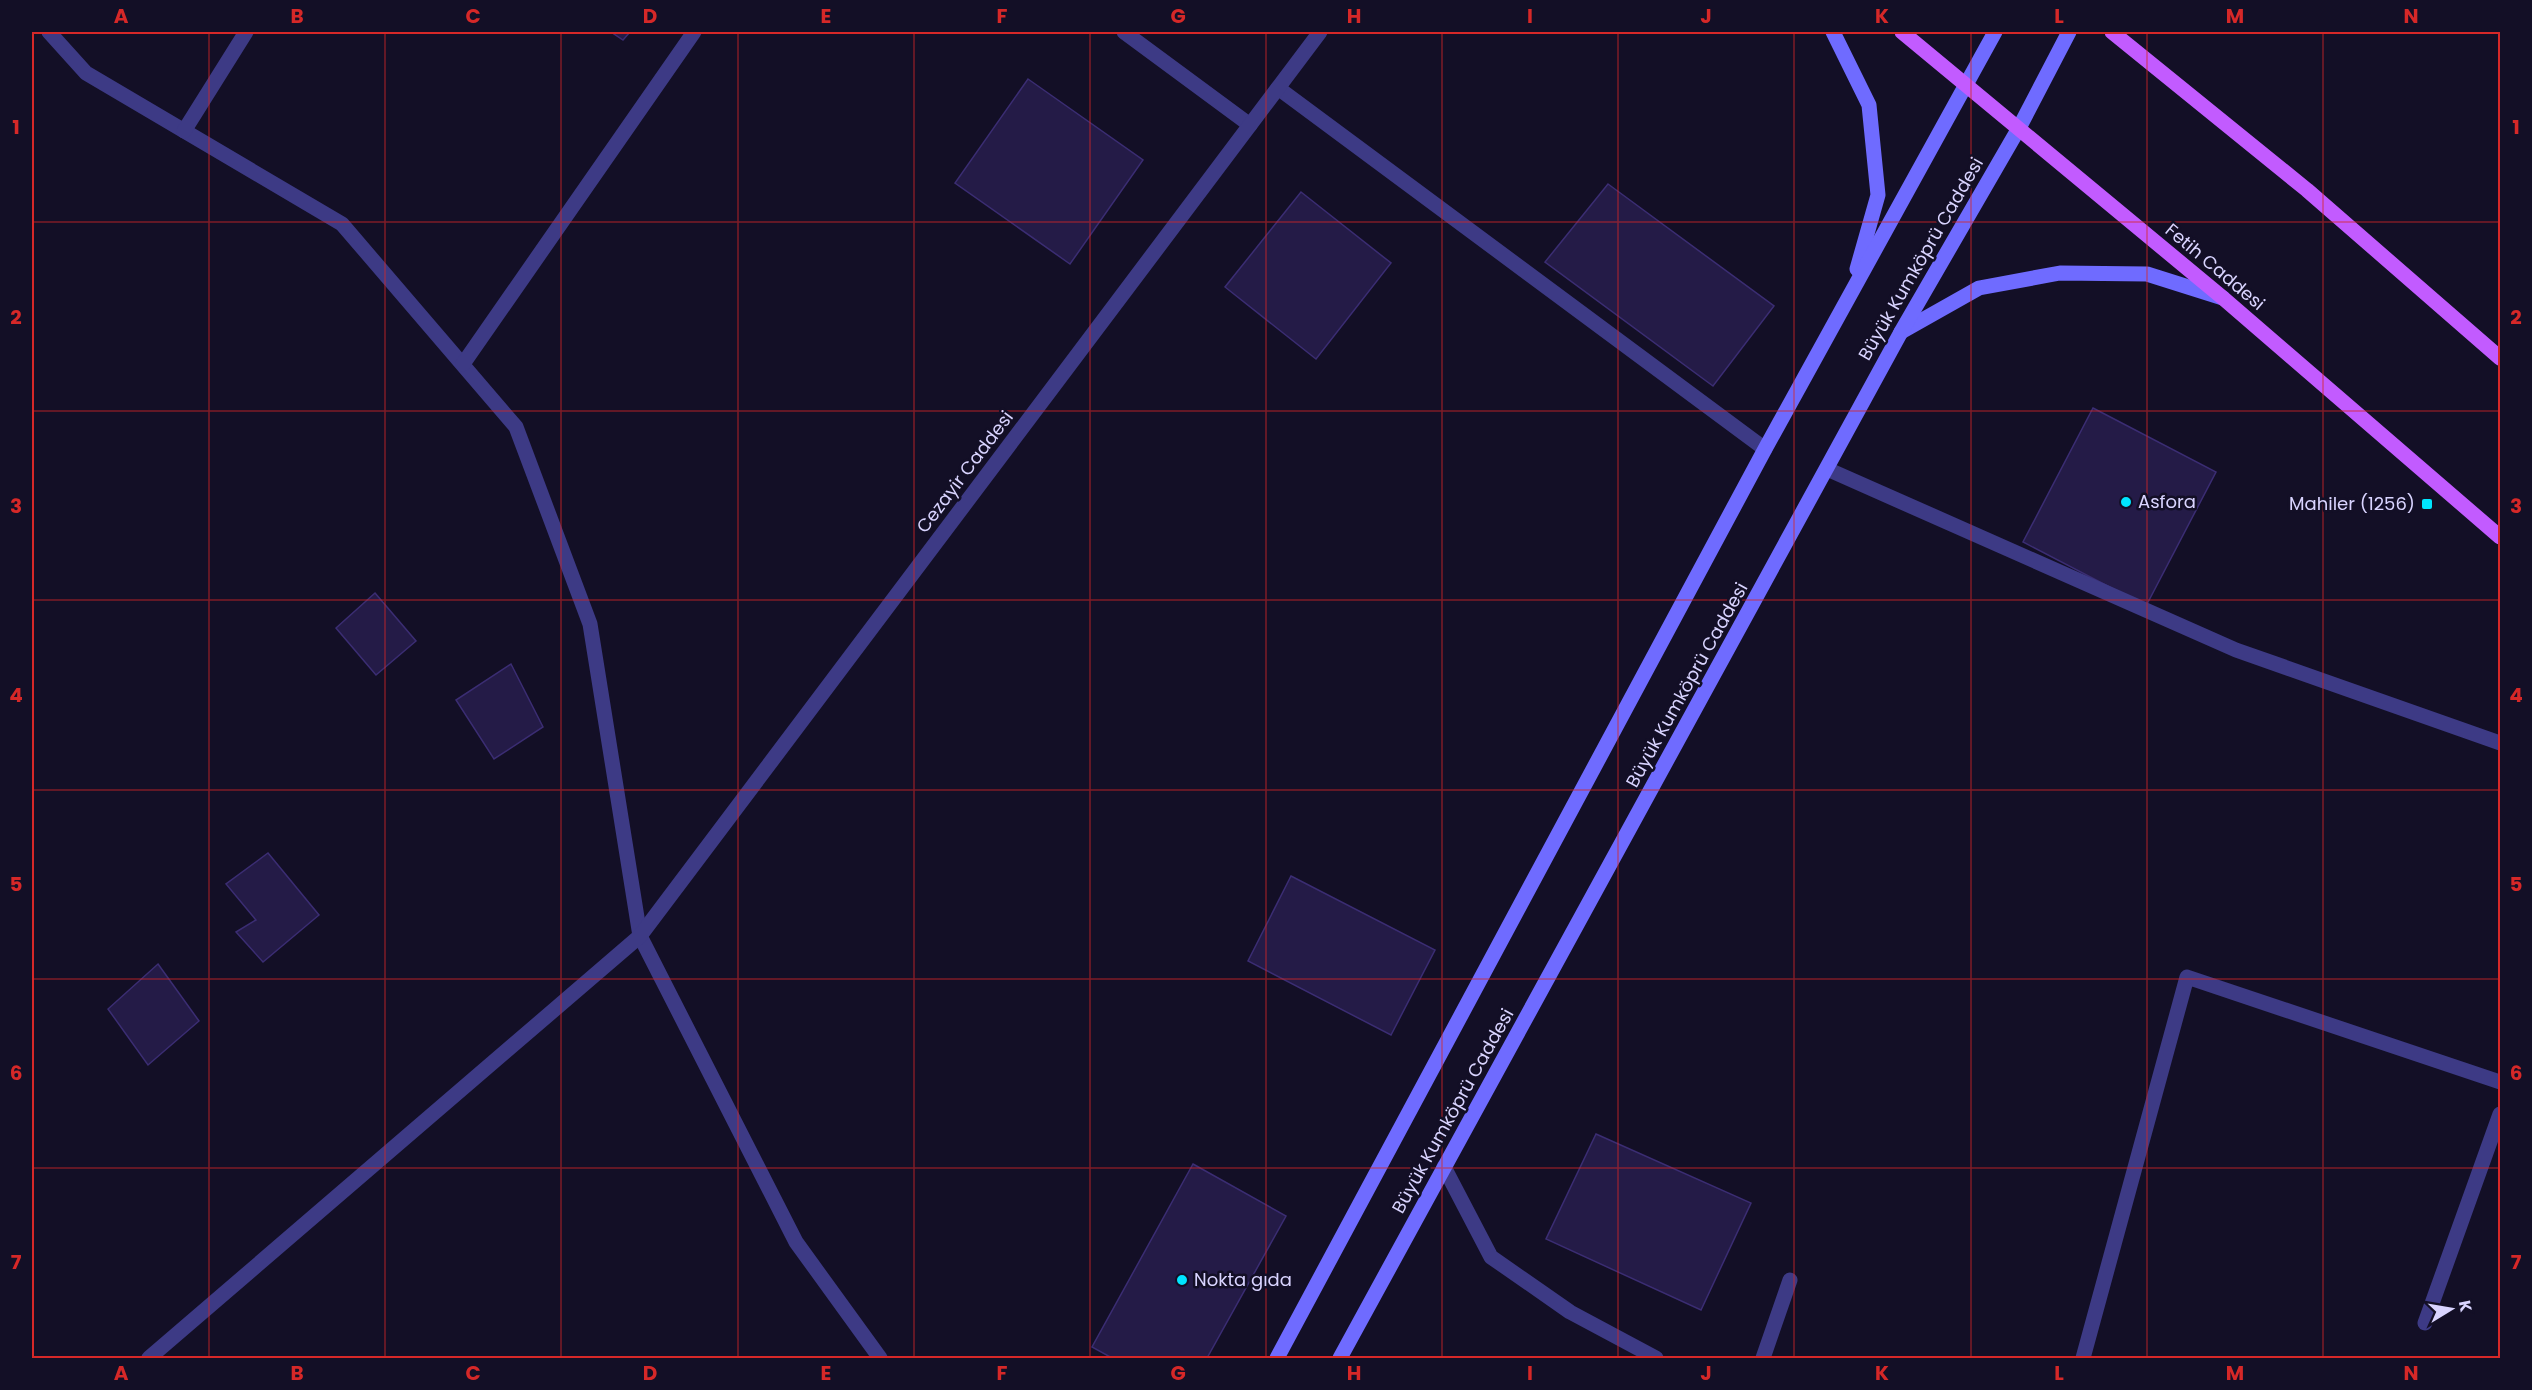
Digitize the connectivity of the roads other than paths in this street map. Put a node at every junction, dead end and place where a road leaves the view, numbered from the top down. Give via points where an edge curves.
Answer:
1 (49, 32) edge
2 (246, 32) edge
3 (694, 32) edge
4 (1124, 32) edge
5 (1320, 32) edge
6 (1833, 32) edge
7 (1902, 32) edge
8 (1995, 32) edge
9 (2069, 32) edge
10 (2112, 32) edge
11 (1966, 84) junction
12 (1278, 88) junction
13 (1250, 125) junction
14 (2019, 128) junction
15 (184, 131) junction
16 (1851, 294) junction
17 (2223, 298) junction
18 (1901, 332) junction
19 (2500, 358) edge
20 (463, 364) junction
21 (1765, 449) junction
22 (1827, 469) junction
23 (2500, 537) edge
24 (2500, 743) edge
25 (639, 936) junction
26 (2500, 1082) edge
27 (2500, 1114) edge
28 (1444, 1167) junction
29 (1790, 1280) dead end
30 (2424, 1323) dead end
31 (149, 1359) edge
32 (880, 1359) edge
33 (1277, 1359) edge
34 (1340, 1359) edge
35 (1656, 1359) edge
36 (1763, 1359) edge
37 (2083, 1359) edge

1 - 15 street via 86,73
2 - 15 street
3 - 20 street
4 - 13 street
5 - 12 street, Cezayir Caddesi
6 - 16 main road via 1869,105 1878,195
7 - 11 main road, Fetih Caddesi
8 - 11 main road, Büyük Kumköprü Caddesi
9 - 14 main road, Büyük Kumköprü Caddesi
10 - 19 main road via 2307,190
11 - 14 main road, Fetih Caddesi
11 - 16 main road, Büyük Kumköprü Caddesi
12 - 13 street, Cezayir Caddesi
12 - 21 street
13 - 25 street, Cezayir Caddesi
14 - 17 main road, Fetih Caddesi
14 - 18 main road, Büyük Kumköprü Caddesi
15 - 20 street via 342,224
16 - 21 main road, Büyük Kumköprü Caddesi
17 - 18 main road via 2147,274 2060,273 1979,288
17 - 23 main road, Fetih Caddesi
18 - 22 main road, Büyük Kumköprü Caddesi
20 - 25 street via 516,427 590,624
21 - 33 main road, Büyük Kumköprü Caddesi
22 - 24 street via 2236,650
22 - 28 main road, Büyük Kumköprü Caddesi
25 - 31 street, Cezayir Caddesi
25 - 32 street via 796,1242
26 - 37 street via 2187,977
27 - 30 street
28 - 34 main road, Büyük Kumköprü Caddesi
28 - 35 street via 1491,1257 1570,1312
29 - 36 street

